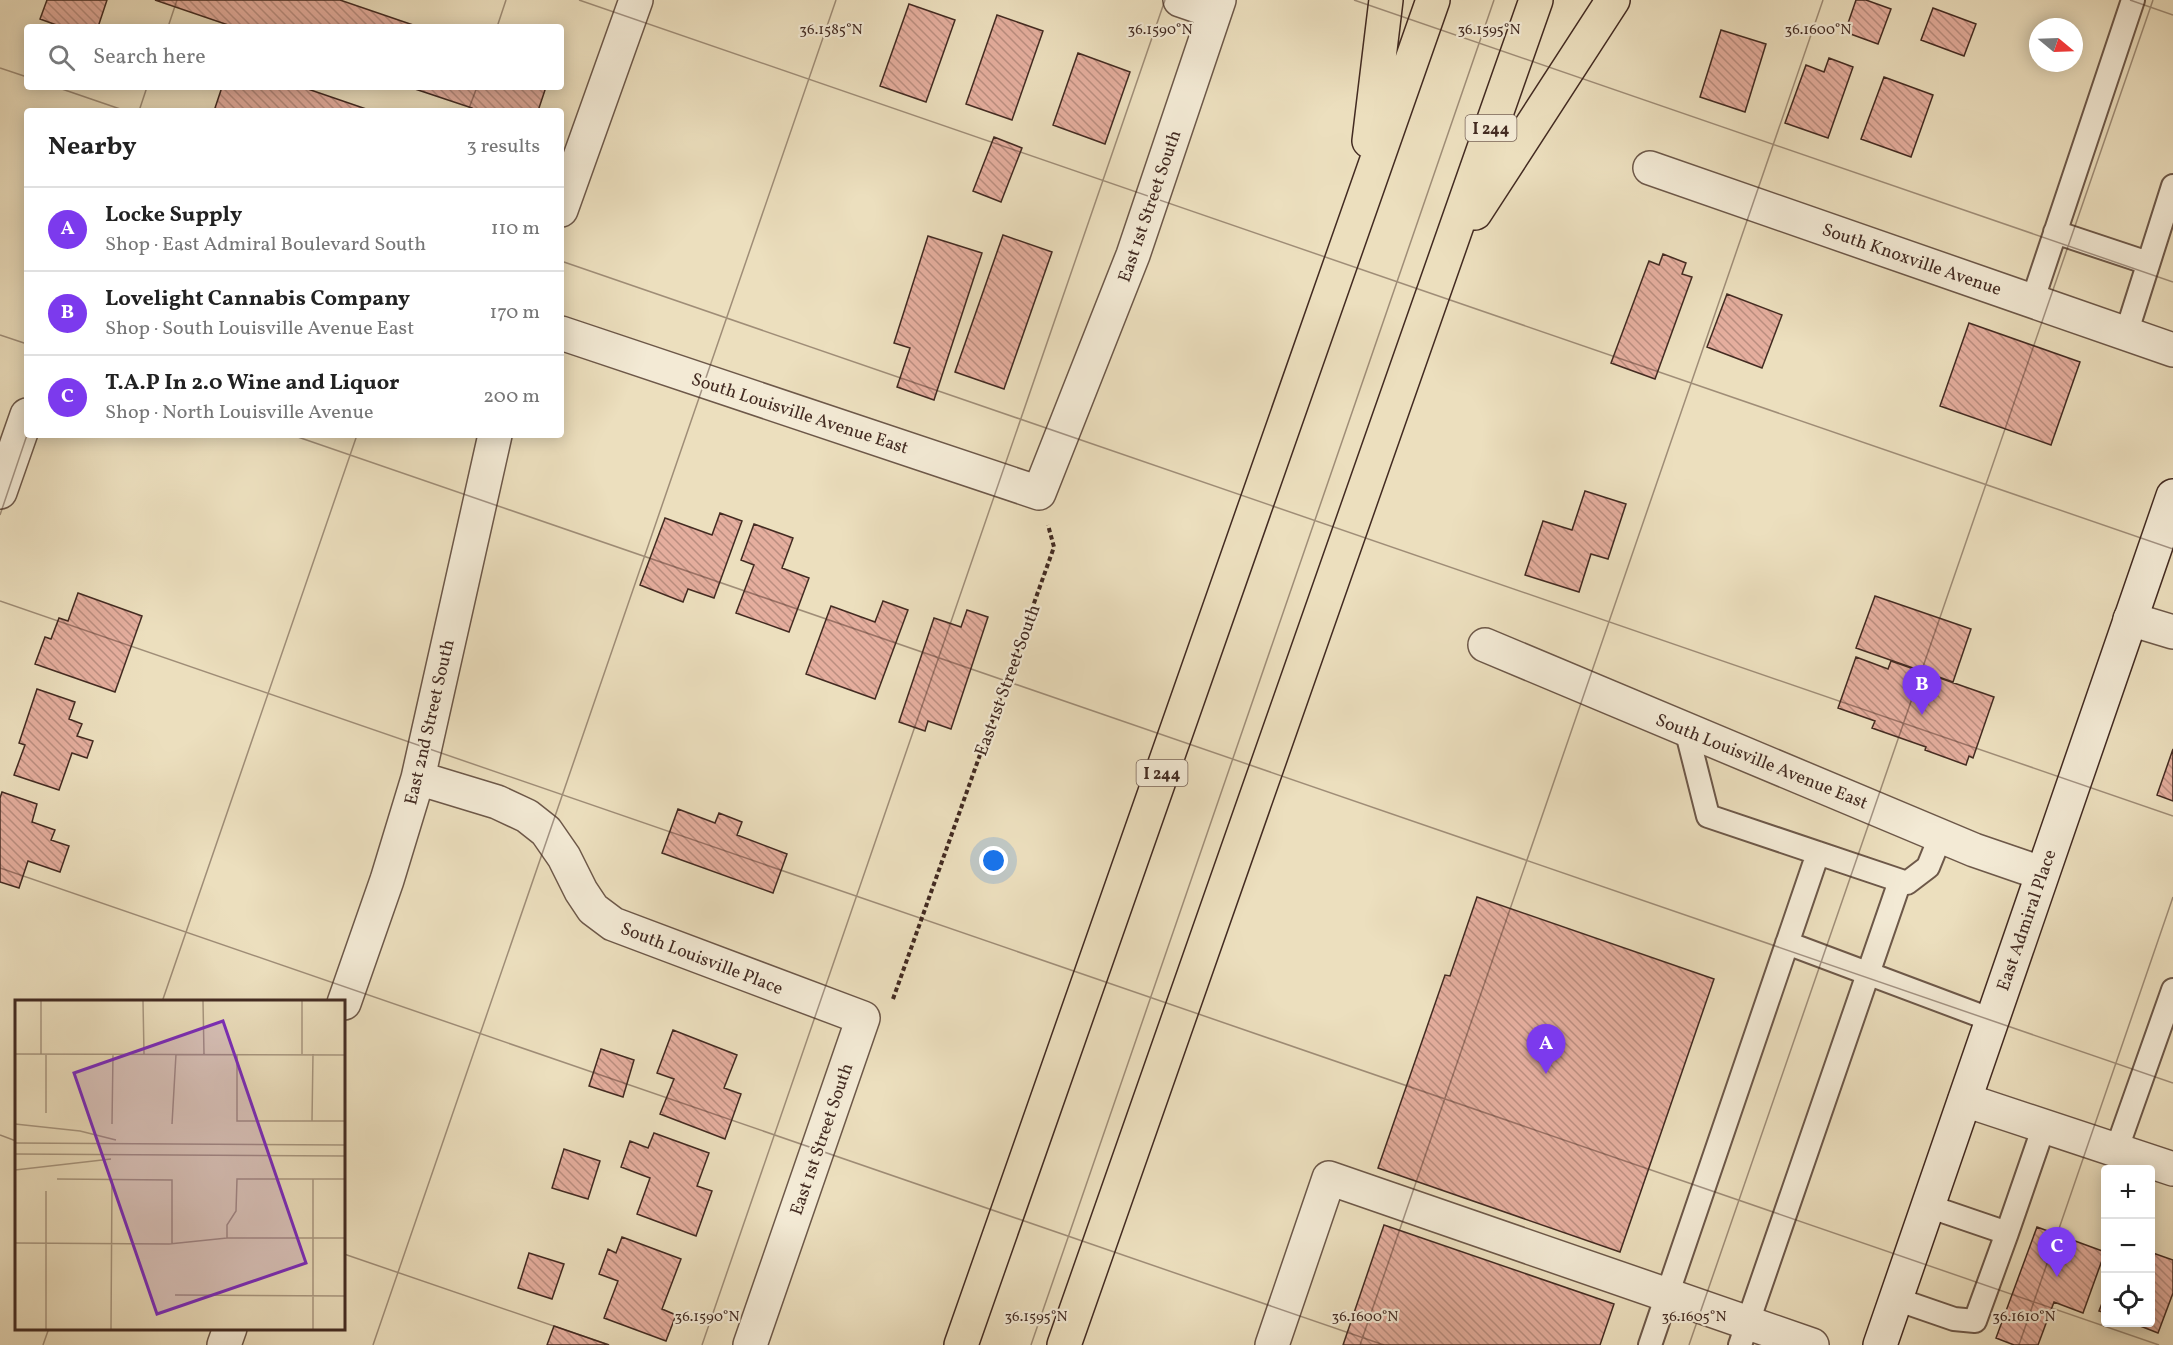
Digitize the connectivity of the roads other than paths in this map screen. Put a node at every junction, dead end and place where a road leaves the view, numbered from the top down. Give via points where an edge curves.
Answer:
1 (636, 0) edge
2 (1180, 0) edge
3 (1386, 0) edge
4 (1433, 0) edge
5 (1536, 0) edge
6 (1613, 0) edge
7 (2133, 0) edge
8 (1217, 6) edge
9 (1650, 168) dead end
10 (2173, 186) edge
11 (1363, 200) junction
12 (564, 202) edge
13 (2055, 232) junction
14 (1446, 257) junction
15 (2148, 263) junction
16 (2032, 302) junction
17 (564, 334) edge
18 (2126, 334) junction
19 (2173, 350) edge
20 (24, 424) edge
21 (494, 438) edge
22 (0, 492) edge
23 (1039, 492) joint
24 (2173, 496) edge
25 (2130, 619) junction
26 (2173, 632) edge
27 (1485, 645) dead end
28 (1686, 729) junction
29 (418, 778) junction
30 (1941, 835) junction
31 (1818, 853) junction
32 (2041, 873) junction
33 (1900, 881) junction
34 (1787, 943) junction
35 (1868, 974) junction
36 (2173, 990) edge
37 (345, 1000) edge
38 (863, 1018) joint
39 (1992, 1020) junction
40 (1965, 1100) junction
41 (2044, 1126) junction
42 (2116, 1151) junction
43 (2173, 1169) edge
44 (1928, 1206) junction
45 (2007, 1233) junction
46 (1667, 1295) junction
47 (1896, 1299) junction
48 (230, 1330) edge
49 (1744, 1334) edge
50 (224, 1345) edge
51 (750, 1345) edge
52 (961, 1345) edge
53 (1064, 1345) edge
54 (1272, 1345) edge
55 (1650, 1345) edge
56 (1812, 1345) edge
57 (1880, 1345) edge

1 - 12 street
2 - 8 street
3 - 11 highway
4 - 11 highway, I 244
5 - 14 highway, I 244
6 - 14 highway
7 - 13 lane
8 - 23 street, East 1st Street South via 1133,255
9 - 16 street, South Knoxville Avenue
10 - 15 lane
11 - 52 highway, I 244
13 - 15 lane
13 - 16 lane
14 - 53 highway, I 244
15 - 18 lane
16 - 18 street, South Knoxville Avenue
17 - 23 street, South Louisville Avenue East
18 - 19 street, South Knoxville Avenue
20 - 22 street
21 - 29 street, East 2nd Street South
24 - 25 street, East Admiral Place
25 - 26 street
25 - 32 street, East Admiral Place
27 - 28 street, South Louisville Avenue East
28 - 30 street, South Louisville Avenue East
28 - 31 lane via 1708,816
29 - 37 street, East 2nd Street South
29 - 38 street, South Louisville Place via 497,801 527,816 546,831 593,909 613,924
30 - 32 street, South Louisville Avenue East
30 - 33 lane via 1928,867 1906,883
31 - 33 lane
31 - 34 lane
32 - 39 street, East Admiral Place
33 - 35 lane
34 - 35 lane
34 - 46 lane
35 - 39 lane
35 - 49 lane
36 - 42 lane
38 - 51 street, East 1st Street South
39 - 40 street, East Admiral Place
40 - 41 street
40 - 44 street, East Admiral Place
41 - 42 street
41 - 45 lane
42 - 43 street
44 - 45 lane
44 - 47 street, East Admiral Place
45 - 47 lane via 1975,1321 1954,1319
46 - 49 street
46 - 54 street via 1329,1178
46 - 55 lane
47 - 57 street, East Admiral Place
48 - 50 street
49 - 56 street

